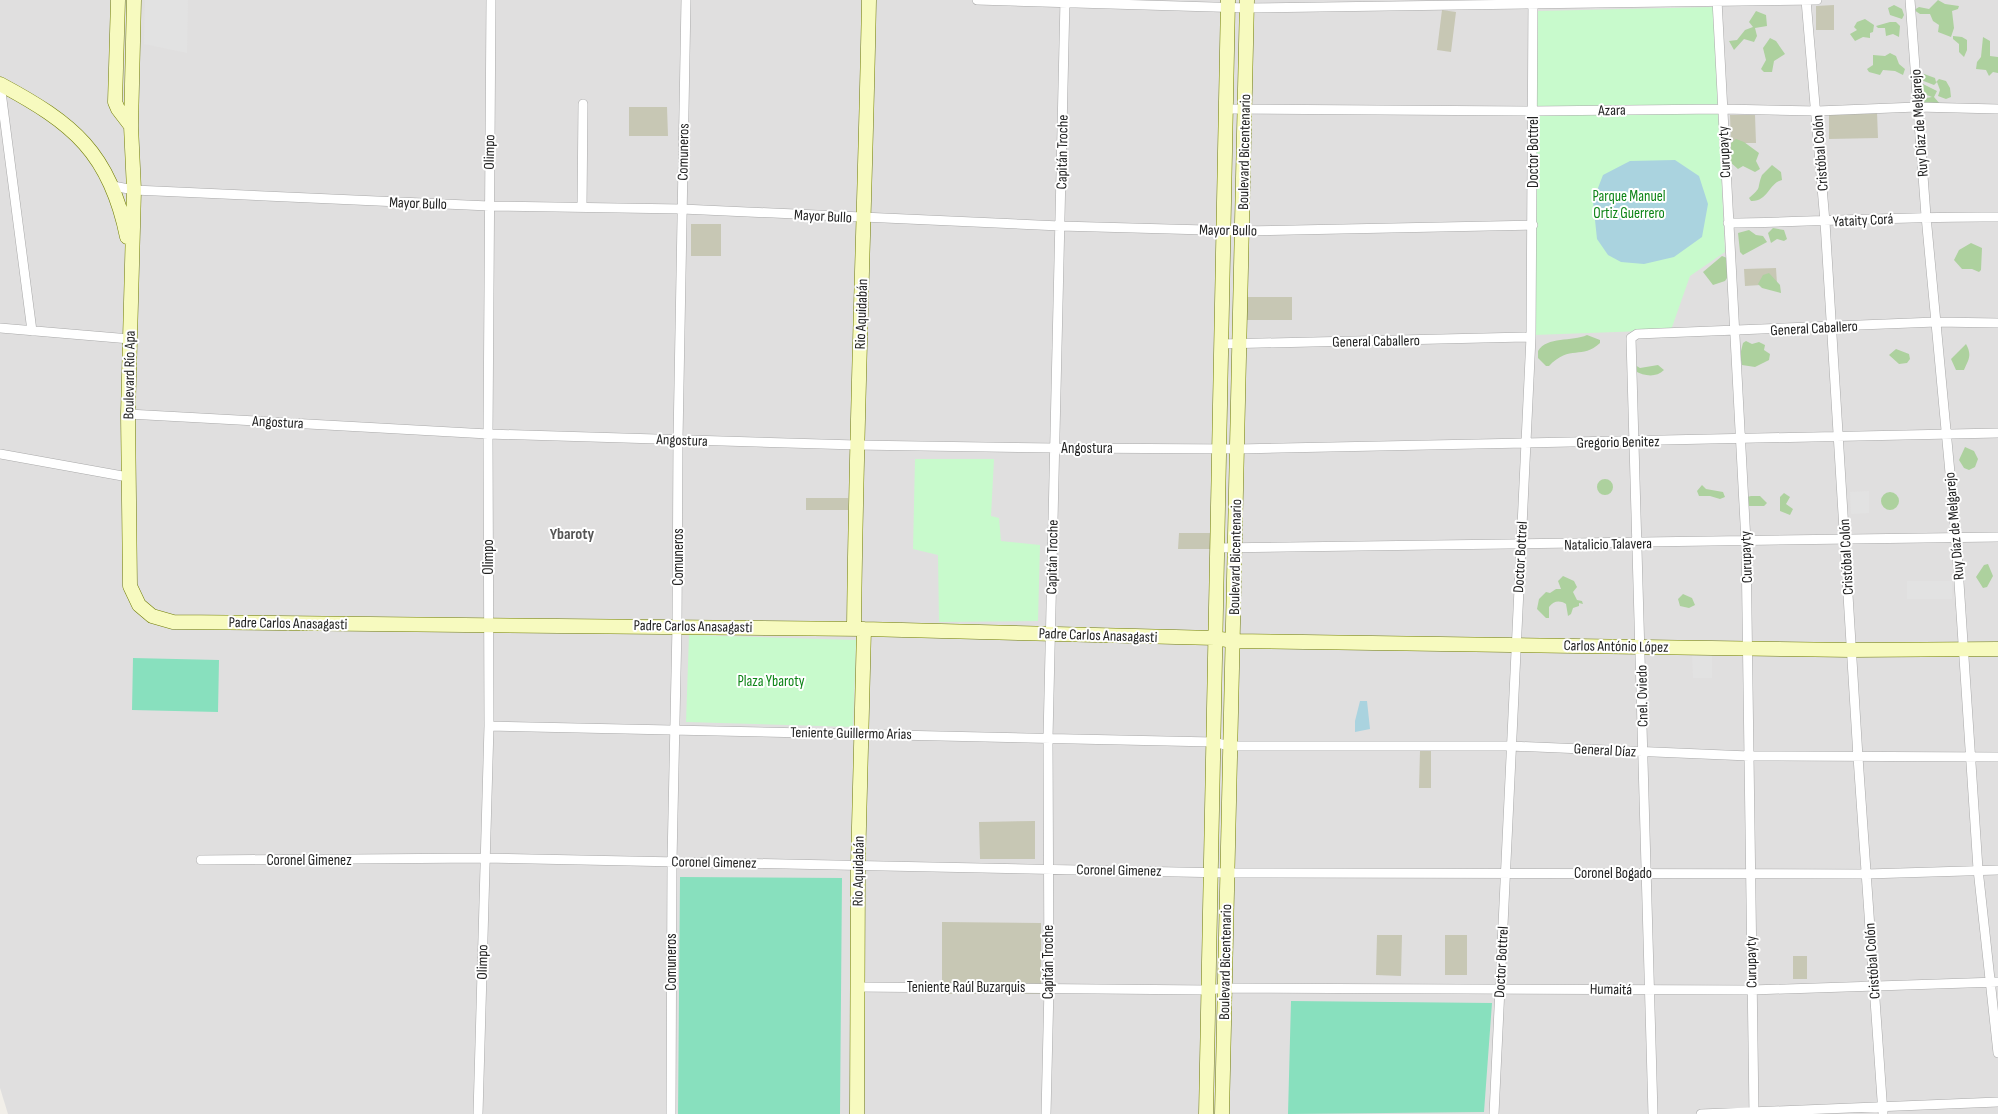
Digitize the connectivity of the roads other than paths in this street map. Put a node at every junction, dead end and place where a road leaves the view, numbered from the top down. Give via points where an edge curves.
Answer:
1 (118, 0) edge
2 (134, 0) edge
3 (491, 0) edge
4 (686, 0) edge
5 (869, 0) edge
6 (977, 0) edge
7 (1806, 0) edge
8 (1817, 0) edge
9 (1910, 0) edge
10 (1065, 1) edge
11 (1717, 1) edge
12 (1534, 2) edge
13 (1620, 2) edge
14 (1228, 4) edge
15 (1247, 4) edge
16 (0, 84) edge
17 (583, 104) dead end
18 (1918, 107) junction
19 (1245, 108) junction
20 (1722, 109) junction
21 (1998, 109) edge
22 (1226, 110) junction
23 (1532, 111) junction
24 (1817, 111) junction
25 (131, 126) junction
26 (113, 186) junction
27 (134, 190) junction
28 (489, 206) junction
29 (582, 207) junction
30 (682, 209) junction
31 (1926, 216) junction
32 (1998, 217) edge
33 (865, 218) junction
34 (1826, 222) junction
35 (1728, 223) junction
36 (1533, 225) junction
37 (1060, 226) junction
38 (1224, 230) junction
39 (1242, 231) junction
40 (131, 258) junction
41 (1936, 322) junction
42 (1998, 323) edge
43 (0, 328) edge
44 (1832, 328) junction
45 (32, 331) junction
46 (1735, 332) junction
47 (1531, 337) junction
48 (1631, 338) joint
49 (130, 339) junction
50 (1221, 344) junction
51 (1240, 344) junction
52 (128, 414) junction
53 (1945, 433) junction
54 (1998, 433) edge
55 (488, 434) junction
56 (1839, 437) junction
57 (1741, 439) junction
58 (678, 440) junction
59 (1634, 442) junction
60 (1526, 443) junction
61 (856, 445) junction
62 (1054, 448) junction
63 (1219, 448) junction
64 (1238, 449) junction
65 (0, 454) edge
66 (128, 476) junction
67 (1956, 537) junction
68 (1998, 537) edge
69 (1846, 540) junction
70 (1746, 542) junction
71 (1638, 543) junction
72 (1521, 545) junction
73 (1217, 548) junction
74 (1235, 548) junction
75 (152, 616) joint
76 (488, 626) junction
77 (677, 626) junction
78 (859, 629) junction
79 (1050, 634) junction
80 (1215, 638) junction
81 (1233, 641) junction
82 (1516, 645) junction
83 (1641, 647) junction
84 (1962, 647) junction
85 (1749, 648) junction
86 (1998, 649) edge
87 (1852, 650) junction
88 (489, 726) junction
89 (675, 729) junction
90 (861, 733) junction
91 (1048, 738) junction
92 (1213, 742) junction
93 (1230, 746) junction
94 (1511, 746) junction
95 (1643, 752) junction
96 (1749, 756) junction
97 (1969, 756) junction
98 (1858, 757) junction
99 (1998, 757) edge
100 (484, 858) junction
101 (201, 860) dead end
102 (672, 861) junction
103 (858, 866) junction
104 (1048, 868) junction
105 (1978, 869) junction
106 (1998, 870) edge
107 (1210, 872) junction
108 (1505, 872) junction
109 (1647, 872) junction
110 (1228, 873) junction
111 (1750, 873) junction
112 (1866, 874) junction
113 (1994, 982) edge
114 (1874, 986) junction
115 (857, 987) junction
116 (1049, 988) junction
117 (1225, 988) junction
118 (1500, 988) junction
119 (1650, 989) junction
120 (1208, 990) junction
121 (1752, 990) junction
122 (1998, 1053) edge
123 (1998, 1102) edge
124 (1882, 1111) edge
125 (478, 1114) edge
126 (671, 1114) edge
127 (857, 1114) edge
128 (1046, 1114) edge
129 (1206, 1114) edge
130 (1222, 1114) edge
131 (1494, 1114) edge
132 (1653, 1114) edge
133 (1700, 1114) edge
134 (1754, 1114) edge

1 - 25 main road via 115,102
2 - 25 main road, Boulevard Río Apa
3 - 28 street, Olimpo
4 - 30 street, Comuneros
5 - 33 main road, Rio Aquidabán
6 - 10 street
7 - 8 street
7 - 11 street
7 - 24 street, Cristóbal Colón
9 - 18 street, Ruy Díaz de Melgarejo
10 - 14 street
10 - 37 street, Capitán Troche
11 - 13 street
11 - 20 street, Curupayty
12 - 13 street
12 - 15 street
12 - 23 street, Doctor Bottrel
14 - 15 street
14 - 22 main road, Boulevard Bicentenario
15 - 19 main road, Boulevard Bicentenario
16 - 26 main road via 50,112 74,132 97,157
16 - 45 street
17 - 29 street
18 - 21 street, Azara
18 - 24 street, Azara
18 - 31 street, Ruy Díaz de Melgarejo
19 - 22 street, Azara
19 - 23 street, Azara
19 - 39 main road, Boulevard Bicentenario
20 - 23 street, Azara
20 - 24 street, Azara
20 - 35 street, Curupayty
22 - 38 main road, Boulevard Bicentenario
23 - 36 street, Doctor Bottrel
24 - 34 street, Cristóbal Colón
25 - 27 main road, Boulevard Río Apa
26 - 27 street, Mayor Bullo
26 - 40 main road
27 - 28 street, Mayor Bullo
27 - 40 main road, Boulevard Río Apa
28 - 29 street, Mayor Bullo
28 - 55 street, Olimpo
29 - 30 street, Mayor Bullo
30 - 33 street, Mayor Bullo
30 - 58 street, Comuneros
31 - 32 street, Yataity Corá
31 - 34 street, Yataity Corá
31 - 41 street, Ruy Díaz de Melgarejo
33 - 37 street, Mayor Bullo
33 - 61 main road, Rio Aquidabán
34 - 35 street, Yataity Corá
34 - 44 street, Cristóbal Colón
35 - 46 street, Curupayty
36 - 39 street, Mayor Bullo
36 - 47 street, Doctor Bottrel
37 - 38 street, Mayor Bullo
37 - 62 street, Capitán Troche
38 - 39 street, Mayor Bullo
38 - 50 main road, Boulevard Bicentenario
39 - 51 main road, Boulevard Bicentenario
40 - 49 main road, Boulevard Río Apa
41 - 42 street, General Caballero
41 - 44 street, General Caballero
41 - 53 street, Ruy Díaz de Melgarejo
43 - 45 street
44 - 46 street, General Caballero
44 - 56 street, Cristóbal Colón
45 - 49 street
46 - 48 street, General Caballero via 1637,334
46 - 57 street, Curupayty
47 - 51 street, General Caballero
47 - 60 street, Doctor Bottrel
48 - 59 street, Cnel. Oviedo
49 - 52 main road, Boulevard Río Apa
50 - 51 street, General Caballero
50 - 63 main road, Boulevard Bicentenario
51 - 64 main road, Boulevard Bicentenario
52 - 55 street, Angostura
52 - 66 main road, Boulevard Río Apa
53 - 54 street, Gregorio Benitez
53 - 56 street, Gregorio Benitez
53 - 67 street, Ruy Díaz de Melgarejo
55 - 58 street, Angostura
55 - 76 street, Olimpo
56 - 57 street, Gregorio Benitez
56 - 69 street, Cristóbal Colón
57 - 59 street, Gregorio Benitez
57 - 70 street, Curupayty
58 - 61 street, Angostura
58 - 77 street, Comuneros
59 - 60 street, Gregorio Benitez
59 - 71 street, Cnel. Oviedo
60 - 64 street, Gregorio Benitez
60 - 72 street, Doctor Bottrel
61 - 62 street, Angostura
61 - 78 main road, Rio Aquidabán
62 - 63 street, Angostura
62 - 79 street, Capitán Troche
63 - 64 street, Angostura
63 - 73 main road, Boulevard Bicentenario
64 - 74 main road, Boulevard Bicentenario
65 - 66 street
66 - 75 main road, Boulevard Río Apa via 130,586 139,605
67 - 68 street, Natalicio Talavera
67 - 69 street, Natalicio Talavera
67 - 84 street, Ruy Díaz de Melgarejo
69 - 70 street, Natalicio Talavera
69 - 87 street, Cristóbal Colón
70 - 71 street, Natalicio Talavera
70 - 85 street, Curupayty
71 - 72 street, Natalicio Talavera
71 - 83 street, Cnel. Oviedo
72 - 74 street, Natalicio Talavera
72 - 82 street, Doctor Bottrel
73 - 74 street, Natalicio Talavera
73 - 80 main road, Boulevard Bicentenario
74 - 81 main road, Boulevard Bicentenario
75 - 76 main road, Padre Carlos Anasagasti via 173,622
76 - 77 main road, Padre Carlos Anasagasti
76 - 88 street, Olimpo
77 - 78 main road, Padre Carlos Anasagasti
77 - 89 street, Comuneros
78 - 79 main road, Padre Carlos Anasagasti
78 - 90 main road, Rio Aquidabán
79 - 80 main road, Padre Carlos Anasagasti
79 - 91 street, Capitán Troche
80 - 81 main road, Padre Carlos Anasagasti
80 - 92 main road, Boulevard Bicentenario
81 - 82 main road, Carlos António López
81 - 93 main road, Boulevard Bicentenario
82 - 83 main road, Carlos António López
82 - 94 street, Doctor Bottrel
83 - 85 main road, Carlos António López
83 - 95 street, Cnel. Oviedo
84 - 86 main road, Carlos António López
84 - 87 main road, Carlos António López
84 - 97 street, Ruy Díaz de Melgarejo
85 - 87 main road, Carlos António López
85 - 96 street, Curupayty
87 - 98 street, Cristóbal Colón
88 - 89 street, Teniente Guillermo Arias
88 - 100 street, Olimpo
89 - 90 street, Teniente Guillermo Arias
89 - 102 street, Comuneros
90 - 91 street, Teniente Guillermo Arias
90 - 103 main road, Rio Aquidabán
91 - 92 street, Teniente Guillermo Arias
91 - 104 street, Capitán Troche
92 - 93 street, General Díaz
92 - 107 main road, Boulevard Bicentenario
93 - 94 street, General Díaz
93 - 110 main road, Boulevard Bicentenario
94 - 95 street, General Díaz
94 - 108 street, Doctor Bottrel
95 - 96 street, General Díaz
95 - 109 street, Cnel. Oviedo
96 - 98 street, General Díaz
96 - 111 street, Curupayty
97 - 98 street, General Díaz
97 - 99 street, General Díaz
97 - 105 street, Ruy Díaz de Melgarejo
98 - 112 street, Cristóbal Colón
100 - 101 street, Coronel Gimenez
100 - 102 street, Coronel Gimenez
100 - 125 street, Olimpo
102 - 103 street, Coronel Gimenez
102 - 126 street, Comuneros
103 - 104 street, Coronel Gimenez
103 - 115 main road, Rio Aquidabán
104 - 107 street, Coronel Gimenez
104 - 116 street, Capitán Troche
105 - 106 street, Coronel Bogado
105 - 112 street, Coronel Bogado
105 - 113 street, Ruy Díaz de Melgarejo
107 - 110 street, Coronel Gimenez
107 - 120 main road, Boulevard Bicentenario
108 - 109 street, Coronel Bogado
108 - 110 street, Coronel Bogado
108 - 118 street, Doctor Bottrel
109 - 111 street, Coronel Bogado
109 - 119 street, Cnel. Oviedo
110 - 117 main road, Boulevard Bicentenario
111 - 112 street, Coronel Bogado
111 - 121 street, Curupayty
112 - 114 street, Cristóbal Colón
113 - 114 street, Humaitá
113 - 122 street, Ruy Díaz de Melgarejo
114 - 121 street, Humaitá
114 - 124 street, Cristóbal Colón
115 - 116 street, Teniente Raúl Buzarquis
115 - 127 main road, Rio Aquidabán
116 - 120 street, Teniente Raúl Buzarquis
116 - 128 street, Capitán Troche
117 - 118 street, Humaitá
117 - 120 street, Teniente Raúl Buzarquis
117 - 130 main road, Boulevard Bicentenario
118 - 119 street, Humaitá
118 - 131 street, Doctor Bottrel
119 - 121 street, Humaitá
119 - 132 street, Cnel. Oviedo
120 - 129 main road, Boulevard Bicentenario
121 - 134 street, Curupayty
123 - 124 street
124 - 134 street
133 - 134 street

